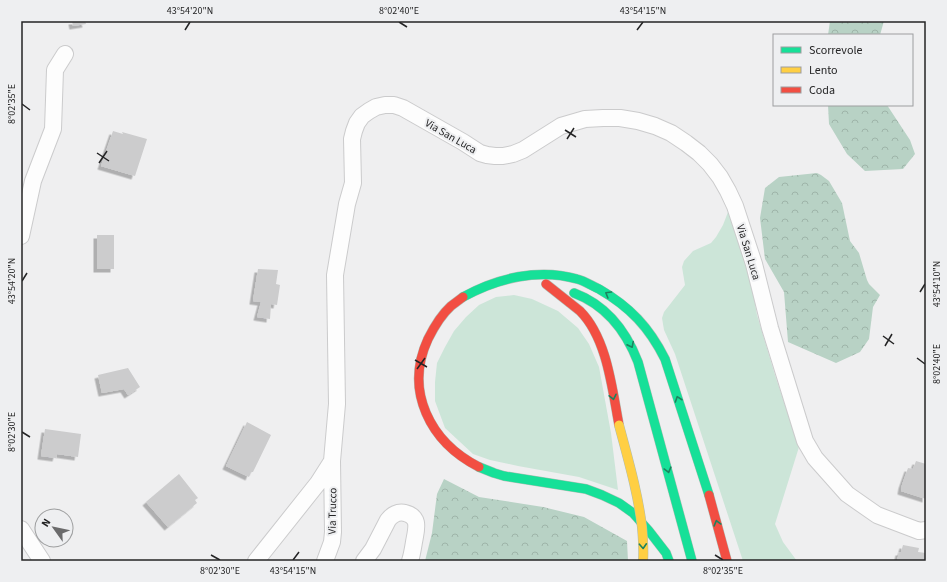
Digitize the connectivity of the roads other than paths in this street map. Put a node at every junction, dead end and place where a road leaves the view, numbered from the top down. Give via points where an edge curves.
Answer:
1 (65, 54) dead end
2 (21, 236) edge
3 (515, 277) junction
4 (546, 284) junction
5 (332, 461) junction
6 (21, 529) edge
7 (926, 530) edge
8 (42, 561) edge
9 (256, 561) edge
10 (325, 561) edge
11 (364, 561) edge
12 (410, 561) edge
13 (643, 561) edge
14 (669, 561) edge
15 (692, 561) edge
16 (727, 561) edge

1 - 2 street via 54,70 53,129 33,181
3 - 4 highway
3 - 14 highway via 468,294 453,304 432,329 418,374 420,397 428,419 450,447 490,473 586,489 619,503 650,531
16 -> 3 highway via 706,483 665,359 647,328 611,295 578,279 543,274
4 -> 13 highway, bridge via 583,315 598,339 604,355 638,507 643,535
4 -> 15 highway via 582,295 600,307 622,330 632,346
5 - 7 street, Via San Luca via 337,404 335,275 353,183 352,139 355,127 362,116 376,107 394,105 480,153 495,156 523,150 561,126 585,120 620,118 655,126 671,133 699,153 720,177 735,206 805,441 815,458 847,494 877,515 919,530
5 - 9 street via 318,483
5 - 10 street, Via Trucco via 333,532
6 - 8 street
11 - 12 street via 388,520 401,512 412,516 417,526

